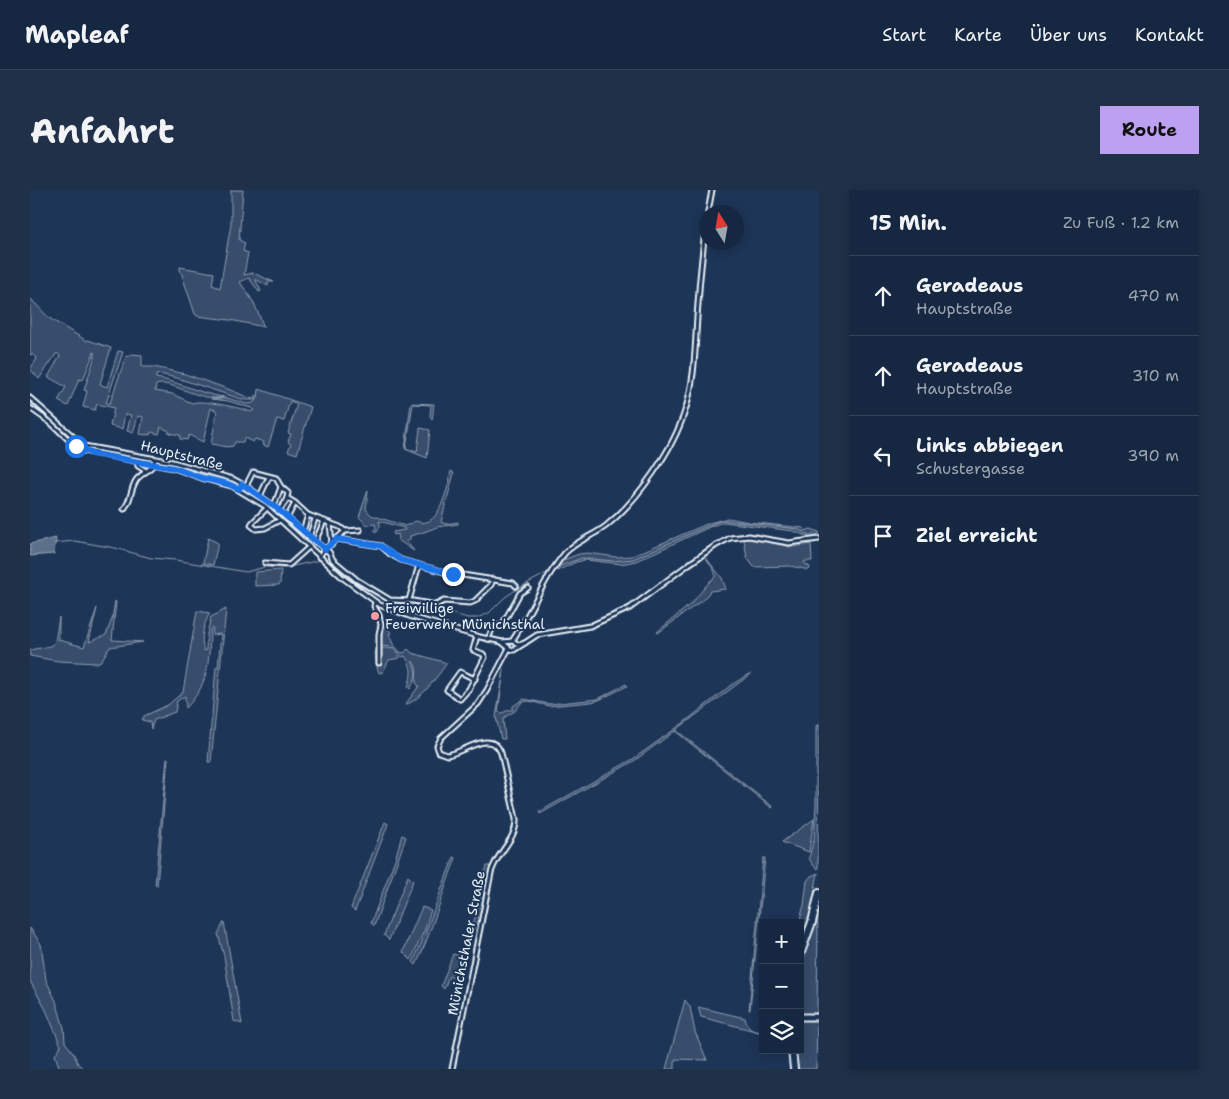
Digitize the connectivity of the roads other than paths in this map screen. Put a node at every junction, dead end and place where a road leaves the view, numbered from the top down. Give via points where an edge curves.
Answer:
1 (712, 190) edge
2 (709, 205) edge
3 (703, 250) edge
4 (30, 398) edge
5 (30, 408) edge
6 (137, 462) junction
7 (155, 462) junction
8 (146, 471) junction
9 (269, 477) junction
10 (240, 486) junction
11 (246, 486) junction
12 (281, 487) junction
13 (260, 496) junction
14 (287, 498) junction
15 (295, 503) junction
16 (274, 506) junction
17 (267, 508) junction
18 (124, 509) dead end
19 (279, 511) junction
20 (308, 515) junction
21 (287, 518) junction
22 (315, 518) junction
23 (280, 520) junction
24 (324, 521) junction
25 (330, 523) junction
26 (360, 530) dead end
27 (345, 531) junction
28 (302, 532) junction
29 (308, 537) junction
30 (337, 539) junction
31 (819, 539) edge
32 (315, 542) junction
33 (332, 544) junction
34 (309, 547) junction
35 (322, 555) junction
36 (264, 563) dead end
37 (419, 565) junction
38 (493, 579) junction
39 (516, 586) dead end
40 (528, 588) dead end
41 (409, 600) junction
42 (375, 602) junction
43 (516, 635) junction
44 (477, 636) junction
45 (488, 639) junction
46 (516, 643) junction
47 (525, 643) junction
48 (511, 646) junction
49 (379, 663) dead end
50 (475, 679) junction
51 (819, 893) edge
52 (804, 943) edge
53 (804, 1017) edge
54 (819, 1017) edge
55 (792, 1054) edge
56 (452, 1069) edge
57 (794, 1069) edge

1 - 2 street
3 - 43 street via 693,374 683,418 661,460 632,499 606,526 570,548 556,566
4 - 7 street, Hauptstraße via 84,446
5 - 6 street, Hauptstraße via 84,452
6 - 7 street, Hauptstraße
6 - 8 street
7 - 8 street
7 - 10 street, Hauptstraße via 202,478
7 - 10 street, Hauptstraße via 232,479
8 - 18 street via 135,483
9 - 11 street via 253,472
9 - 12 street via 276,478
9 - 13 street
10 - 11 street, Hauptstraße
10 - 17 street, Hauptstraße
11 - 13 street, Hauptstraße
12 - 14 street via 288,493
12 - 16 street
13 - 16 street, Hauptstraße
14 - 15 street
14 - 19 street
15 - 20 street
15 - 21 street
16 - 19 street, Hauptstraße
17 - 23 street, Hauptstraße
17 - 23 street via 252,523 256,530
19 - 21 street, Hauptstraße
20 - 22 street
20 - 28 street
21 - 28 street, Hauptstraße
22 - 24 street
22 - 29 street
23 - 34 street, Hauptstraße
24 - 25 street
24 - 32 street
25 - 27 street
25 - 33 street
26 - 27 street
27 - 30 street
28 - 29 street, Hauptstraße
29 - 32 street, Hauptstraße
30 - 33 street
30 - 37 street via 381,546 401,560
31 - 47 street via 794,543 749,536 730,538 630,608 590,626 537,635
32 - 35 street, Hauptstraße
33 - 35 street
34 - 35 street, Hauptstraße
34 - 36 street via 289,565
35 - 41 street via 330,554 366,587 390,600
35 - 42 street, Hauptstraße via 349,583
37 - 38 street via 453,574
37 - 41 street
38 - 39 street
38 - 41 street via 491,586 470,603 444,600 436,605
40 - 45 street via 520,593 501,627 493,627
42 - 44 street, Hauptstraße via 406,615
42 - 49 street via 381,625
43 - 46 street
43 - 48 street
44 - 45 street, Hauptstraße
44 - 50 street via 474,650 485,657
45 - 48 street, Hauptstraße
46 - 47 street
46 - 48 street
46 - 48 street
47 - 48 street
48 - 56 street, Münichsthaler Straße via 478,704 441,738 437,746 439,752 447,755 483,742 497,745 502,753 516,818 512,838 492,870
50 - 50 street via 460,672 447,690 460,699
51 - 52 highway
53 - 54 main road
55 - 57 highway

